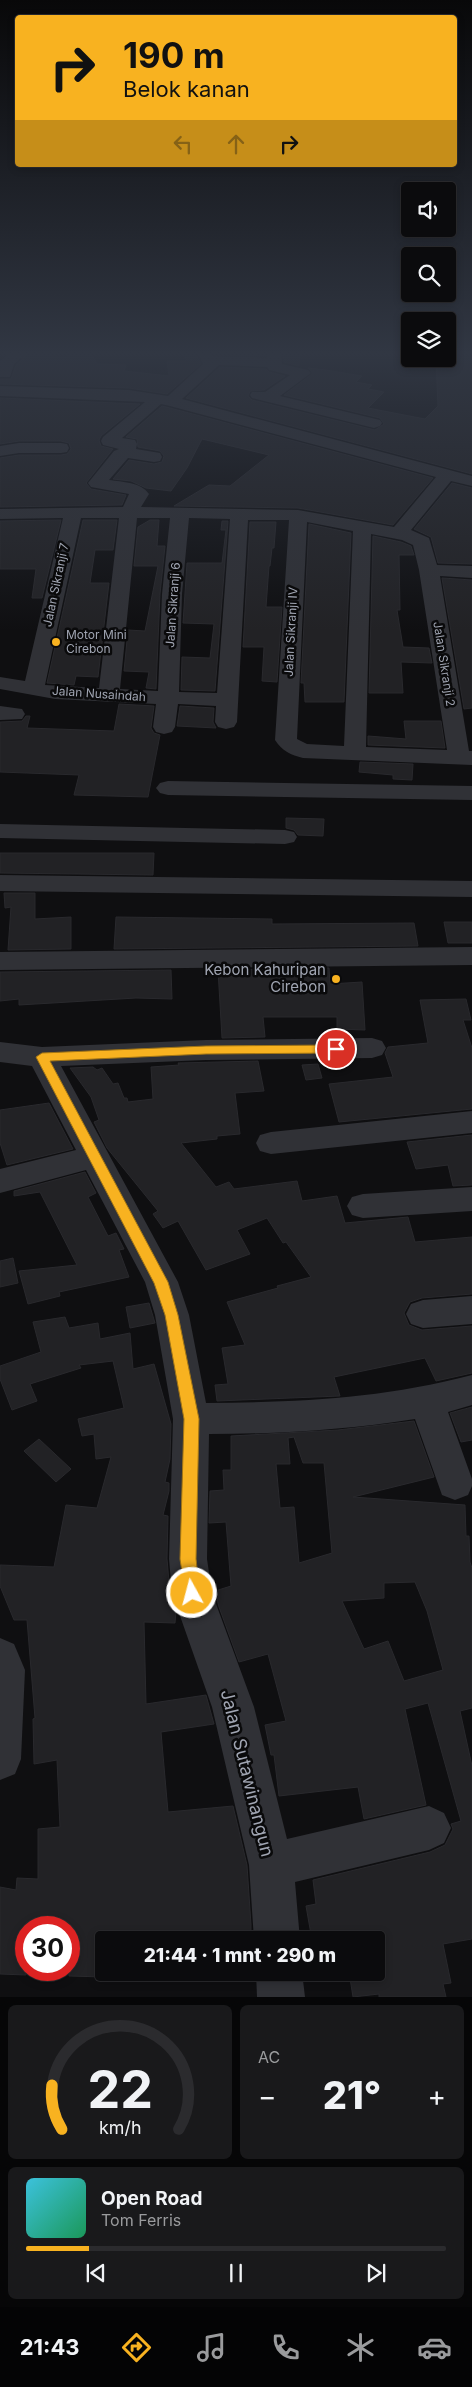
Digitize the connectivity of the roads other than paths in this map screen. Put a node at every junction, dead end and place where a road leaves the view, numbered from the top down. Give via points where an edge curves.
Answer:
1 (129, 444) edge
2 (330, 444) edge
3 (61, 448) dead end
4 (0, 451) edge
5 (127, 452) junction
6 (154, 457) dead end
7 (447, 475) junction
8 (471, 479) edge
9 (221, 495) dead end
10 (129, 512) junction
11 (74, 513) junction
12 (180, 513) junction
13 (0, 514) edge
14 (230, 514) junction
15 (298, 515) junction
16 (362, 526) junction
17 (399, 533) junction
18 (429, 570) junction
19 (472, 572) edge
20 (0, 683) edge
21 (34, 688) junction
22 (109, 696) junction
23 (168, 698) junction
24 (227, 700) junction
25 (226, 722) dead end
26 (164, 727) dead end
27 (355, 753) junction
28 (465, 758) edge
29 (168, 788) dead end
30 (472, 793) edge
31 (0, 831) edge
32 (285, 837) dead end
33 (0, 883) edge
34 (472, 889) edge
35 (472, 956) edge
36 (0, 961) edge
37 (372, 1048) dead end
38 (0, 1052) edge
39 (42, 1057) junction
40 (472, 1122) edge
41 (270, 1143) dead end
42 (94, 1157) junction
43 (0, 1181) edge
44 (472, 1199) edge
45 (363, 1206) dead end
46 (472, 1310) edge
47 (423, 1314) dead end
48 (472, 1390) edge
49 (427, 1402) junction
50 (191, 1419) junction
51 (455, 1483) dead end
52 (0, 1658) edge
53 (0, 1759) edge
54 (429, 1828) dead end
55 (271, 1865) junction
56 (276, 1931) edge
57 (280, 1981) edge
58 (281, 1997) edge

1 - 5 street
2 - 7 street
3 - 4 street
5 - 6 street
5 - 10 street via 120,455 97,483 139,492
7 - 8 street
7 - 17 street
9 - 14 street
10 - 11 street
10 - 12 street
10 - 22 street
11 - 13 street
11 - 21 street, Jalan Sikranji 7
12 - 14 street
12 - 23 street, Jalan Sikranji 6 via 172,594
14 - 15 street
14 - 24 street
15 - 16 street
15 - 27 street, Jalan Sikranji IV via 286,740 303,751
16 - 17 street
16 - 27 street
17 - 18 street, Jalan Sikranji 2 via 422,542
18 - 19 street
18 - 28 street, Jalan Sikranji 2
20 - 21 street, Jalan Nusaindah
21 - 22 street, Jalan Nusaindah via 56,693
22 - 23 street, Jalan Nusaindah
23 - 24 street, Jalan Nusaindah
23 - 26 street, Jalan Sikranji 6
24 - 25 street
27 - 28 street
29 - 30 street
31 - 32 street
33 - 34 street
35 - 36 street
37 - 39 street via 206,1050
38 - 39 street
39 - 42 street, Jalan Sutawinangun
40 - 41 street
42 - 43 street
42 - 50 street, Jalan Sutawinangun via 161,1282 172,1315
44 - 45 street
46 - 47 street
48 - 49 street
49 - 50 street via 349,1414
49 - 51 street
50 - 55 street, Jalan Sutawinangun via 188,1559 192,1593 233,1707
52 - 53 street via 5,1670
54 - 55 street
55 - 56 street, Jalan Sutawinangun
57 - 58 street

